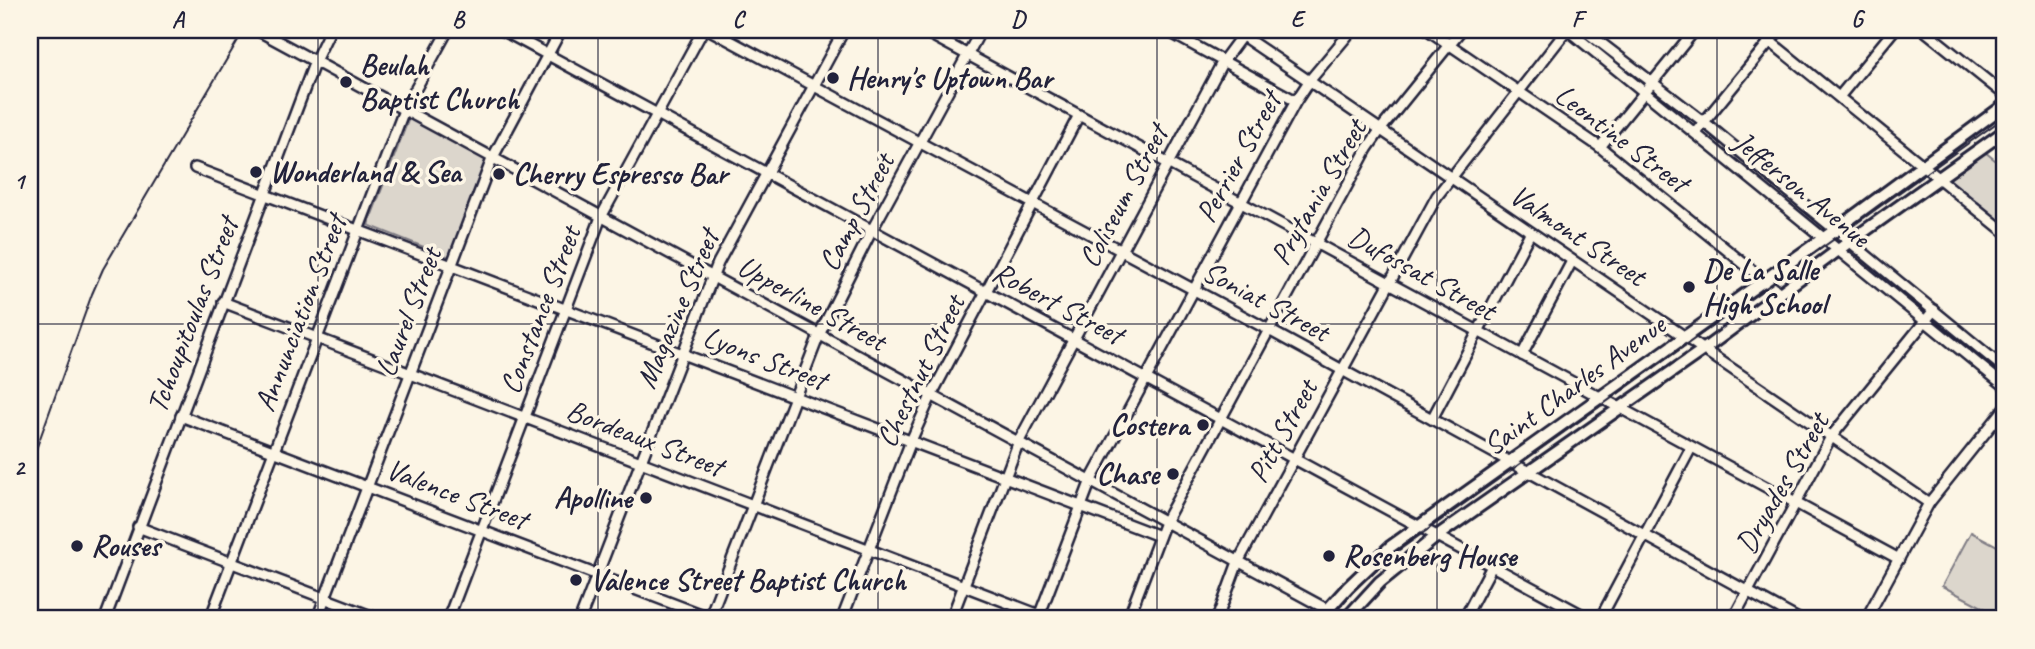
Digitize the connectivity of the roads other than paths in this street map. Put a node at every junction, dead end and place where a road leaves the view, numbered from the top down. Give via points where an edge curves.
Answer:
1 (257, 30) edge
2 (330, 30) edge
3 (448, 30) edge
4 (502, 30) edge
5 (561, 30) edge
6 (703, 30) edge
7 (709, 30) edge
8 (844, 30) edge
9 (922, 30) edge
10 (981, 30) edge
11 (1166, 30) edge
12 (1352, 30) edge
13 (1428, 30) edge
14 (1461, 30) edge
15 (1568, 30) edge
16 (1584, 30) edge
17 (1695, 30) edge
18 (1756, 30) edge
19 (1779, 30) edge
20 (1894, 30) edge
21 (1240, 31) edge
22 (1929, 31) edge
23 (1770, 41) junction
24 (1450, 44) junction
25 (968, 54) junction
26 (547, 55) junction
27 (315, 61) junction
28 (1223, 61) junction
29 (1310, 80) junction
30 (1652, 82) junction
31 (814, 86) junction
32 (1518, 91) junction
33 (1644, 91) junction
34 (2005, 95) edge
35 (1839, 97) junction
36 (1296, 101) junction
37 (2005, 105) edge
38 (404, 110) junction
39 (658, 114) junction
40 (1079, 115) junction
41 (1704, 122) junction
42 (1381, 129) junction
43 (2005, 131) edge
44 (1695, 133) junction
45 (920, 143) junction
46 (1600, 147) junction
47 (492, 159) junction
48 (1168, 163) junction
49 (1923, 164) junction
50 (195, 168) dead end
51 (766, 173) junction
52 (1450, 177) junction
53 (1939, 178) junction
54 (265, 194) junction
55 (1241, 202) junction
56 (1032, 204) junction
57 (601, 217) junction
58 (359, 230) junction
59 (872, 230) junction
60 (1835, 230) junction
61 (2005, 232) edge
62 (1530, 233) junction
63 (1824, 238) junction
64 (1849, 242) junction
65 (1315, 243) junction
66 (1839, 250) junction
67 (1121, 252) junction
68 (1572, 261) junction
69 (452, 265) junction
70 (712, 276) junction
71 (1763, 279) junction
72 (1389, 283) junction
73 (1193, 290) junction
74 (986, 291) junction
75 (1780, 293) junction
76 (223, 302) junction
77 (566, 309) junction
78 (1934, 310) junction
79 (1925, 320) junction
80 (1269, 330) junction
81 (1478, 331) junction
82 (819, 335) junction
83 (1684, 336) junction
84 (317, 339) junction
85 (1074, 339) junction
86 (1703, 350) junction
87 (683, 353) junction
88 (1522, 355) junction
89 (2005, 369) edge
90 (1343, 370) junction
91 (410, 374) junction
92 (1146, 378) junction
93 (2005, 386) edge
94 (795, 396) junction
95 (931, 396) junction
96 (1598, 397) junction
97 (1619, 408) junction
98 (2005, 408) edge
99 (181, 416) junction
100 (525, 418) junction
101 (1221, 418) junction
102 (1432, 419) junction
103 (1832, 437) junction
104 (911, 440) junction
105 (1019, 441) junction
106 (1690, 447) junction
107 (274, 450) junction
108 (1296, 458) junction
109 (1509, 461) junction
110 (641, 463) junction
111 (1528, 472) junction
112 (1005, 477) junction
113 (1091, 480) junction
114 (368, 486) junction
115 (1795, 503) junction
116 (1929, 503) junction
117 (753, 506) junction
118 (1081, 506) junction
119 (1165, 522) junction
120 (1418, 526) junction
121 (138, 527) junction
122 (482, 530) junction
123 (1159, 536) junction
124 (1437, 536) junction
125 (1645, 536) junction
126 (869, 550) junction
127 (1899, 559) junction
128 (1238, 562) junction
129 (232, 563) junction
130 (1492, 566) junction
131 (597, 574) junction
132 (963, 586) junction
133 (1748, 592) junction
134 (325, 599) junction
135 (1326, 609) junction
136 (1039, 617) edge
137 (104, 619) edge
138 (210, 619) edge
139 (317, 619) edge
140 (379, 619) edge
141 (448, 619) edge
142 (580, 619) edge
143 (711, 619) edge
144 (842, 619) edge
145 (951, 619) edge
146 (1050, 619) edge
147 (1128, 619) edge
148 (1217, 619) edge
149 (1319, 619) edge
150 (1345, 619) edge
151 (1465, 619) edge
152 (1590, 619) edge
153 (1600, 619) edge
154 (1733, 619) edge
155 (1798, 619) edge
156 (1866, 619) edge

1 - 27 street, Upperline Street
2 - 27 street, Tchoupitoulas Street
3 - 38 street, Annunciation Street
4 - 26 street, Robert Street
5 - 26 street, Laurel Street
6 - 39 street, Constance Street
7 - 31 street, Soniat Street
8 - 31 street, Magazine Street
9 - 25 street, Dufossat Street
10 - 25 street, Camp Street
11 - 28 street
12 - 29 street, Perrier Street
13 - 24 street, Leontine Street
14 - 24 street, Prytania Street
15 - 32 street, Pitt Street
15 - 33 street, Jefferson Avenue
16 - 30 street, Jefferson Avenue
17 - 30 street
18 - 23 street
19 - 23 street
20 - 35 street
21 - 28 street, Coliseum Street
21 - 29 street, Valmont Street
22 - 34 street
23 - 35 street
23 - 41 street
24 - 32 street, Leontine Street
24 - 42 street, Prytania Street
25 - 40 street, Dufossat Street
25 - 45 street, Camp Street
26 - 39 street, Robert Street
26 - 47 street, Laurel Street
27 - 38 street, Upperline Street
27 - 54 street, Tchoupitoulas Street
28 - 36 street
28 - 48 street, Coliseum Street
29 - 36 street, Perrier Street
29 - 42 street, Valmont Street
30 - 33 street
30 - 41 street, Jefferson Avenue
31 - 45 street, Soniat Street
31 - 51 street, Magazine Street
32 - 46 street, Leontine Street
32 - 52 street, Pitt Street
33 - 44 street, Jefferson Avenue
33 - 46 street
35 - 49 street
36 - 55 street, Perrier Street
37 - 49 main road, Saint Charles Avenue
38 - 47 street, Upperline Street
38 - 58 street, Annunciation Street
39 - 51 street, Robert Street
39 - 57 street, Constance Street
40 - 48 street, Dufossat Street
40 - 56 street, Chestnut Street
41 - 44 street
41 - 60 street, Jefferson Avenue
42 - 52 street, Valmont Street
42 - 65 street, Prytania Street
43 - 53 main road, Saint Charles Avenue
44 - 63 street, Jefferson Avenue
45 - 56 street, Soniat Street
45 - 59 street, Camp Street
46 - 71 street, Leontine Street
47 - 57 street, Upperline Street
47 - 69 street, Laurel Street
48 - 55 street, Dufossat Street
48 - 67 street, Coliseum Street
49 - 53 street
49 - 60 main road, Saint Charles Avenue
50 - 54 street, Lyons Street
51 - 59 street, Robert Street
51 - 70 street, Magazine Street
52 - 62 street, Valmont Street
52 - 72 street, Pitt Street
53 - 61 street
53 - 64 main road, Saint Charles Avenue
54 - 58 street, Lyons Street
54 - 76 street, Tchoupitoulas Street
55 - 65 street, Dufossat Street
55 - 73 street, Perrier Street
56 - 67 street, Soniat Street
56 - 74 street, Chestnut Street
57 - 70 street, Upperline Street
57 - 77 street, Constance Street
58 - 69 street, Lyons Street
58 - 84 street, Annunciation Street
59 - 74 street, Robert Street
59 - 82 street, Camp Street
60 - 63 main road, Saint Charles Avenue
60 - 64 street, Jefferson Avenue
62 - 68 street, Valmont Street
62 - 81 street
63 - 66 street, Jefferson Avenue
63 - 71 main road, Saint Charles Avenue
64 - 66 main road, Saint Charles Avenue
64 - 78 street, Jefferson Avenue
65 - 72 street, Dufossat Street
65 - 80 street, Prytania Street
66 - 75 main road, Saint Charles Avenue
66 - 79 street, Jefferson Avenue
67 - 73 street, Soniat Street
67 - 85 street, Coliseum Street
68 - 83 street, Valmont Street
68 - 88 street
69 - 77 street, Lyons Street
69 - 91 street, Laurel Street
70 - 82 street, Upperline Street
70 - 87 street, Magazine Street
71 - 75 street, Leontine Street
71 - 83 main road, Saint Charles Avenue
72 - 81 street, Dufossat Street
72 - 90 street, Pitt Street
73 - 80 street, Soniat Street
73 - 92 street, Perrier Street
74 - 85 street, Robert Street
74 - 95 street, Chestnut Street
75 - 86 main road, Saint Charles Avenue
76 - 84 street, Bordeaux Street
76 - 99 street, Tchoupitoulas Street
77 - 87 street, Lyons Street
77 - 100 street, Constance Street
78 - 79 street, Dryades Street
78 - 89 street, Jefferson Avenue
79 - 93 street, Jefferson Avenue
79 - 103 street, Dryades Street
80 - 90 street, Soniat Street
80 - 101 street, Prytania Street
81 - 88 street, Dufossat Street
81 - 102 street
82 - 94 street, Camp Street
82 - 95 street, Upperline Street
83 - 86 street, Valmont Street
83 - 96 main road, Saint Charles Avenue
84 - 91 street, Bordeaux Street
84 - 107 street, Annunciation Street
85 - 92 street, Robert Street
85 - 105 street, Coliseum Street
86 - 97 main road, Saint Charles Avenue
86 - 103 street, Valmont Street
87 - 94 street, Lyons Street
87 - 110 street, Magazine Street
88 - 96 street, Dufossat Street
90 - 102 street, Soniat Street
90 - 108 street, Pitt Street
91 - 100 street, Bordeaux Street
91 - 114 street, Laurel Street
92 - 101 street, Robert Street
92 - 113 street, Perrier Street
94 - 104 street, Lyons Street
94 - 117 street, Camp Street
95 - 104 street, Chestnut Street
95 - 105 street, Upperline Street
96 - 97 street, Dufossat Street
96 - 109 main road, Saint Charles Avenue
97 - 106 street, Dufossat Street
97 - 111 main road, Saint Charles Avenue
98 - 116 street
99 - 107 street, Valence Street
99 - 121 street, Tchoupitoulas Street
100 - 110 street, Bordeaux Street
100 - 122 street, Constance Street
101 - 108 street, Robert Street
101 - 119 street, Prytania Street
102 - 109 street, Soniat Street
103 - 115 street, Dryades Street
103 - 116 street, Valmont Street
104 - 112 street, Lyons Street
104 - 126 street, Chestnut Street
105 - 112 street, Coliseum Street
105 - 113 street, Upperline Street
106 - 115 street, Dufossat Street
106 - 125 street
107 - 114 street, Valence Street
107 - 129 street, Annunciation Street
108 - 120 street, Robert Street
108 - 128 street, Pitt Street
109 - 111 street, Soniat Street
109 - 120 main road, Saint Charles Avenue
110 - 117 street, Bordeaux Street
110 - 131 street, Magazine Street
111 - 124 main road, Saint Charles Avenue
111 - 125 street, Soniat Street
112 - 118 street, Lyons Street
112 - 132 street, Coliseum Street
113 - 118 street, Perrier Street
113 - 119 street, Upperline Street
114 - 122 street, Valence Street
114 - 134 street, Laurel Street
115 - 127 street, Dufossat Street
115 - 133 street, Dryades Street
116 - 127 street
117 - 126 street, Bordeaux Street
117 - 143 street, Camp Street
118 - 123 street, Lyons Street
118 - 136 street, Perrier Street
119 - 123 street, Prytania Street
119 - 128 street, Upperline Street
120 - 124 street, Robert Street
120 - 135 main road, Saint Charles Avenue via 1370,563
121 - 129 street
121 - 137 street, Tchoupitoulas Street
122 - 131 street, Valence Street
122 - 141 street, Constance Street
123 - 147 street, Prytania Street
124 - 130 street, Robert Street
124 - 150 main road, Saint Charles Avenue via 1380,582
125 - 133 street, Soniat Street
125 - 153 street
126 - 132 street, Bordeaux Street
126 - 144 street, Chestnut Street
127 - 156 street
128 - 135 street, Upperline Street
128 - 148 street, Pitt Street
129 - 134 street
129 - 138 street, Annunciation Street
130 - 151 street
130 - 152 street, Robert Street
131 - 142 street, Magazine Street
131 - 143 street, Valence Street
132 - 136 street, Bordeaux Street
132 - 145 street, Coliseum Street
133 - 154 street, Dryades Street
133 - 155 street, Soniat Street
134 - 139 street, Laurel Street
134 - 140 street
135 - 149 main road, Saint Charles Avenue
135 - 150 street, Upperline Street
136 - 146 street, Bordeaux Street

